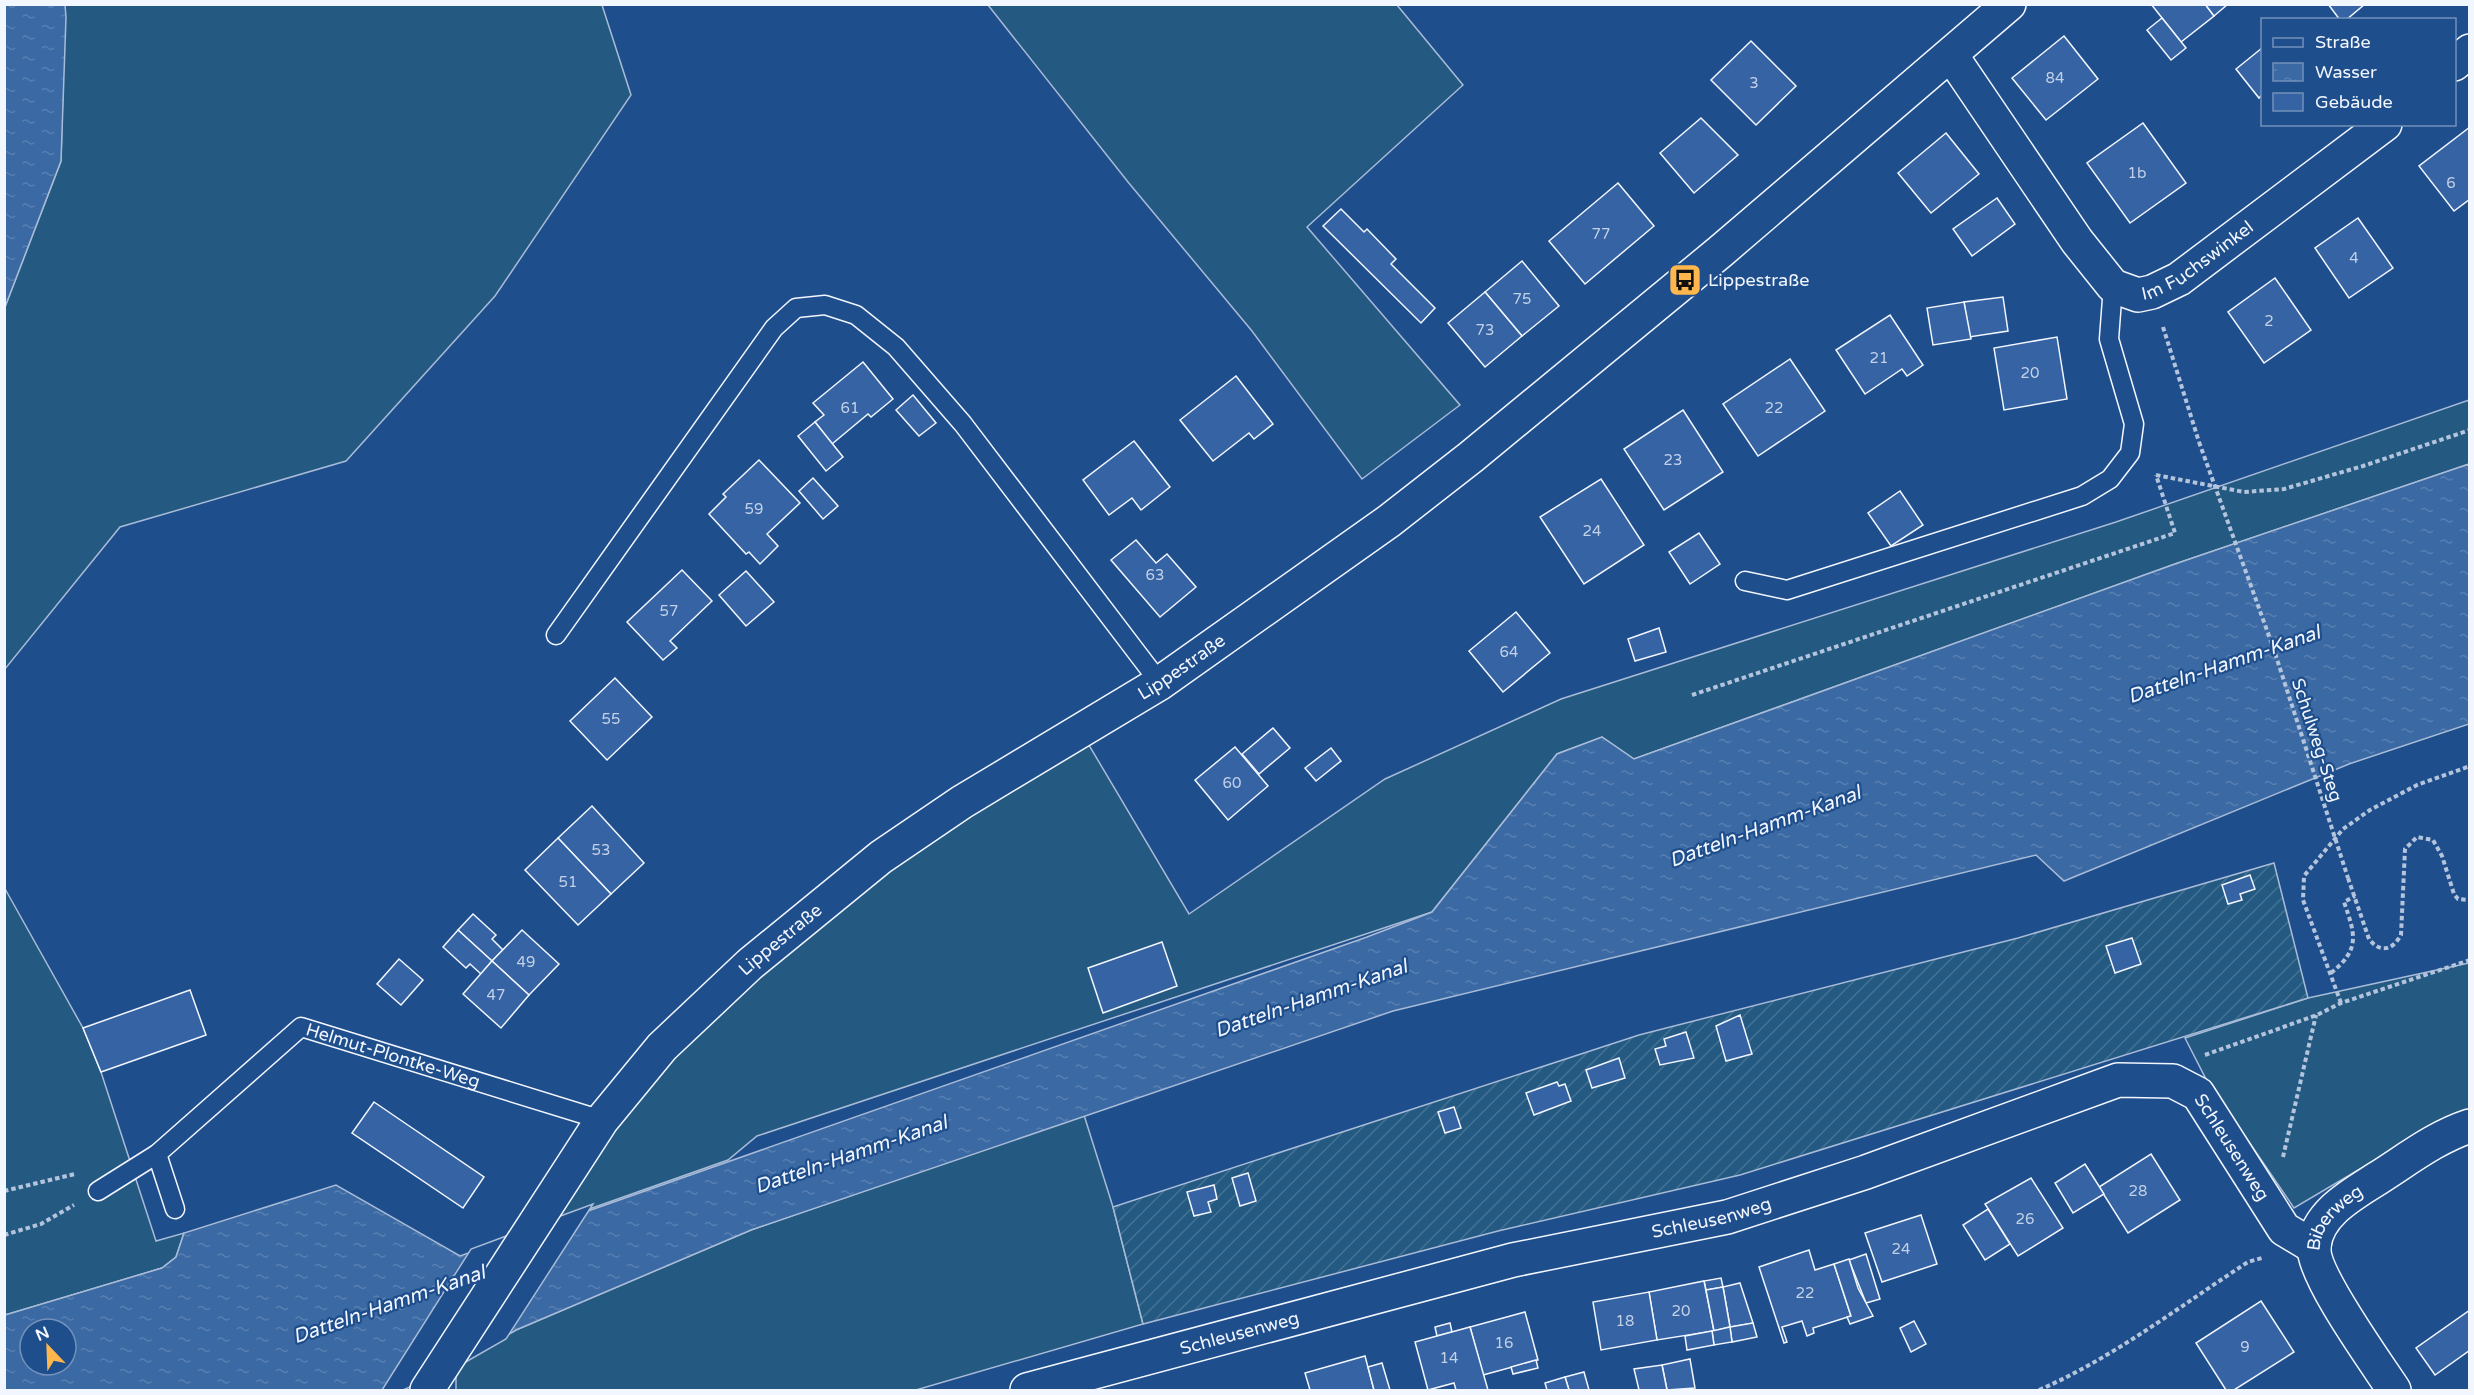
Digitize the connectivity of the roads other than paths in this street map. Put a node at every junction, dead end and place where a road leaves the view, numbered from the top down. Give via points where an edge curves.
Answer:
1 (2009, 4) edge
2 (2469, 51) edge
3 (1951, 55) junction
4 (2456, 62) edge
5 (2382, 126) edge
6 (2113, 286) junction
7 (1745, 581) dead end
8 (556, 635) dead end
9 (1160, 683) junction
10 (602, 1119) junction
11 (2469, 1126) edge
12 (157, 1154) junction
13 (98, 1191) road end
14 (175, 1209) dead end
15 (2314, 1247) junction
16 (427, 1390) edge
17 (1027, 1390) edge
18 (2394, 1390) edge

1 - 3 street, Lippestraße
2 - 4 street
3 - 6 street, Im Fuchswinkel via 2077,241
3 - 9 street, Lippestraße via 1471,458
5 - 6 street, Im Fuchswinkel via 2179,279 2138,295
6 - 7 lane via 2109,339 2133,424 2130,453 2110,479 2082,496 1787,590
8 - 9 lane via 774,328 796,308 825,305 856,315 896,347 963,424
9 - 10 street, Lippestraße via 962,802 881,857 706,1003 662,1047
10 - 12 lane, Helmut-Plontke-Weg via 301,1027
10 - 16 street, Lippestraße
11 - 15 street, Biberweg via 2448,1133 2337,1205
12 - 13 lane, Helmut-Plontke-Weg
12 - 14 lane
15 - 17 street, Schleusenweg via 2284,1229 2198,1094 2173,1081 2118,1080 1866,1172 1727,1217 1513,1260
15 - 18 street, Biberweg via 2321,1275

